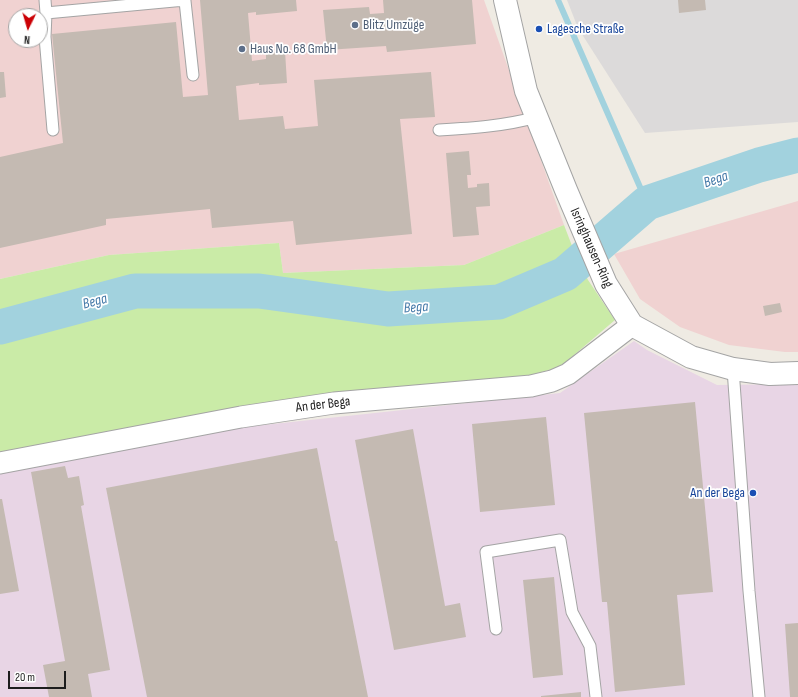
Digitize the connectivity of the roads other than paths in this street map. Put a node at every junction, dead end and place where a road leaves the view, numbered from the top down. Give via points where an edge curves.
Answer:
1 (185, 0) edge
2 (505, 0) edge
3 (48, 14) edge
4 (46, 48) edge
5 (193, 75) dead end
6 (537, 117) junction
7 (53, 130) dead end
8 (438, 130) dead end
9 (632, 325) junction
10 (733, 369) junction
11 (798, 373) edge
12 (0, 463) edge
13 (496, 629) dead end
14 (596, 697) edge
15 (759, 697) edge

1 - 3 lane
1 - 5 lane
2 - 6 street, Isringhausen-Ring via 526,91
4 - 7 lane
6 - 8 lane via 508,124
6 - 9 street, Isringhausen-Ring via 606,284
9 - 10 street, Isringhausen-Ring via 691,357
9 - 12 street, An der Bega via 568,374 531,386 326,404 241,417
10 - 11 street, Isringhausen-Ring via 770,374
10 - 15 lane
13 - 14 lane via 486,552 560,540 572,612 590,646

